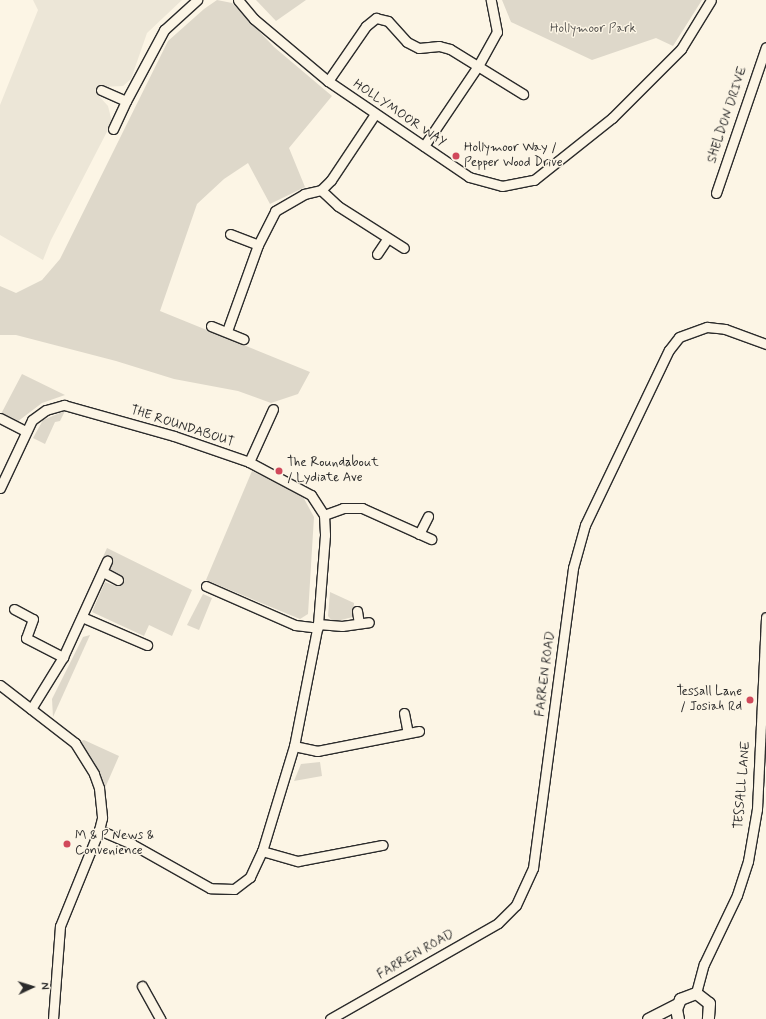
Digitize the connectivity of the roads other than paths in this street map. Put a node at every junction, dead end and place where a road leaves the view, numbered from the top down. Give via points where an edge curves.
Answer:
1 (197, 0) edge
2 (238, 0) edge
3 (491, 0) edge
4 (711, 0) edge
5 (766, 47) edge
6 (478, 66) junction
7 (328, 81) junction
8 (101, 90) dead end
9 (523, 94) dead end
10 (126, 101) junction
11 (375, 114) junction
12 (113, 129) dead end
13 (424, 146) junction
14 (321, 190) junction
15 (716, 193) dead end
16 (230, 234) dead end
17 (387, 238) junction
18 (258, 245) junction
19 (404, 248) dead end
20 (377, 254) dead end
21 (211, 326) dead end
22 (227, 331) junction
23 (243, 339) dead end
24 (766, 344) edge
25 (273, 409) dead end
26 (0, 418) edge
27 (26, 431) junction
28 (249, 462) junction
29 (0, 488) edge
30 (324, 515) junction
31 (428, 516) dead end
32 (420, 534) junction
33 (431, 539) dead end
34 (107, 561) dead end
35 (103, 572) junction
36 (118, 580) dead end
37 (206, 586) dead end
38 (14, 609) dead end
39 (357, 611) dead end
40 (82, 617) junction
41 (766, 617) edge
42 (369, 622) dead end
43 (359, 623) junction
44 (318, 626) junction
45 (147, 645) dead end
46 (63, 656) junction
47 (0, 685) edge
48 (31, 709) junction
49 (404, 713) dead end
50 (419, 731) dead end
51 (408, 733) junction
52 (294, 746) junction
53 (763, 747) edge
54 (99, 830) junction
55 (382, 846) dead end
56 (262, 851) junction
57 (142, 986) dead end
58 (696, 994) junction
59 (677, 1004) junction
60 (53, 1019) edge
61 (160, 1019) edge
62 (330, 1019) edge
63 (648, 1019) edge
64 (678, 1019) edge
65 (709, 1019) edge

1 - 10 street via 164,30
2 - 7 street, HOLLYMOOR WAY via 254,19
3 - 6 street via 497,32
4 - 13 street, HOLLYMOOR WAY via 681,49 646,86 612,118 534,180 502,186 469,177
5 - 15 street, SHELDON DRIVE
6 - 7 street via 450,49 439,46 419,48 407,42 388,21 376,18 366,26
6 - 9 street
6 - 13 street
7 - 11 street, HOLLYMOOR WAY
8 - 10 street
10 - 12 street
11 - 13 street, HOLLYMOOR WAY
11 - 14 street via 331,180
14 - 17 street via 338,206
14 - 18 street via 304,194 275,212
16 - 18 street
17 - 19 street
17 - 20 street
18 - 22 street
21 - 22 street
22 - 23 street
24 - 62 street, FARREN ROAD via 725,329 707,327 679,337 669,350 586,525 573,568 533,868 516,905 498,923
25 - 28 street
26 - 27 street
27 - 28 street, THE ROUNDABOUT via 38,415 64,405 174,436
27 - 29 street, THE ROUNDABOUT
28 - 30 street, THE ROUNDABOUT via 311,495
30 - 32 street via 343,508 362,508
30 - 44 street via 325,535
31 - 32 street
32 - 33 street
34 - 35 street
35 - 36 street
35 - 40 street
37 - 44 street via 295,625
38 - 46 street via 33,619 26,638
39 - 43 street
40 - 45 street
40 - 46 street
41 - 53 street, TESSALL LANE
42 - 43 street
43 - 44 street
44 - 52 street
46 - 48 street
47 - 48 street
48 - 54 street via 75,743 91,768 99,788 102,818
49 - 51 street
50 - 51 street
51 - 52 street via 317,752
52 - 56 street
53 - 58 street, TESSALL LANE via 757,809 748,861 737,896 704,964
54 - 56 street via 132,844 210,888 234,889 243,884 250,877
54 - 60 street via 60,926
55 - 56 street via 298,861
57 - 61 street
58 - 59 street via 684,996
58 - 65 street via 709,1003
59 - 63 street
59 - 64 street

